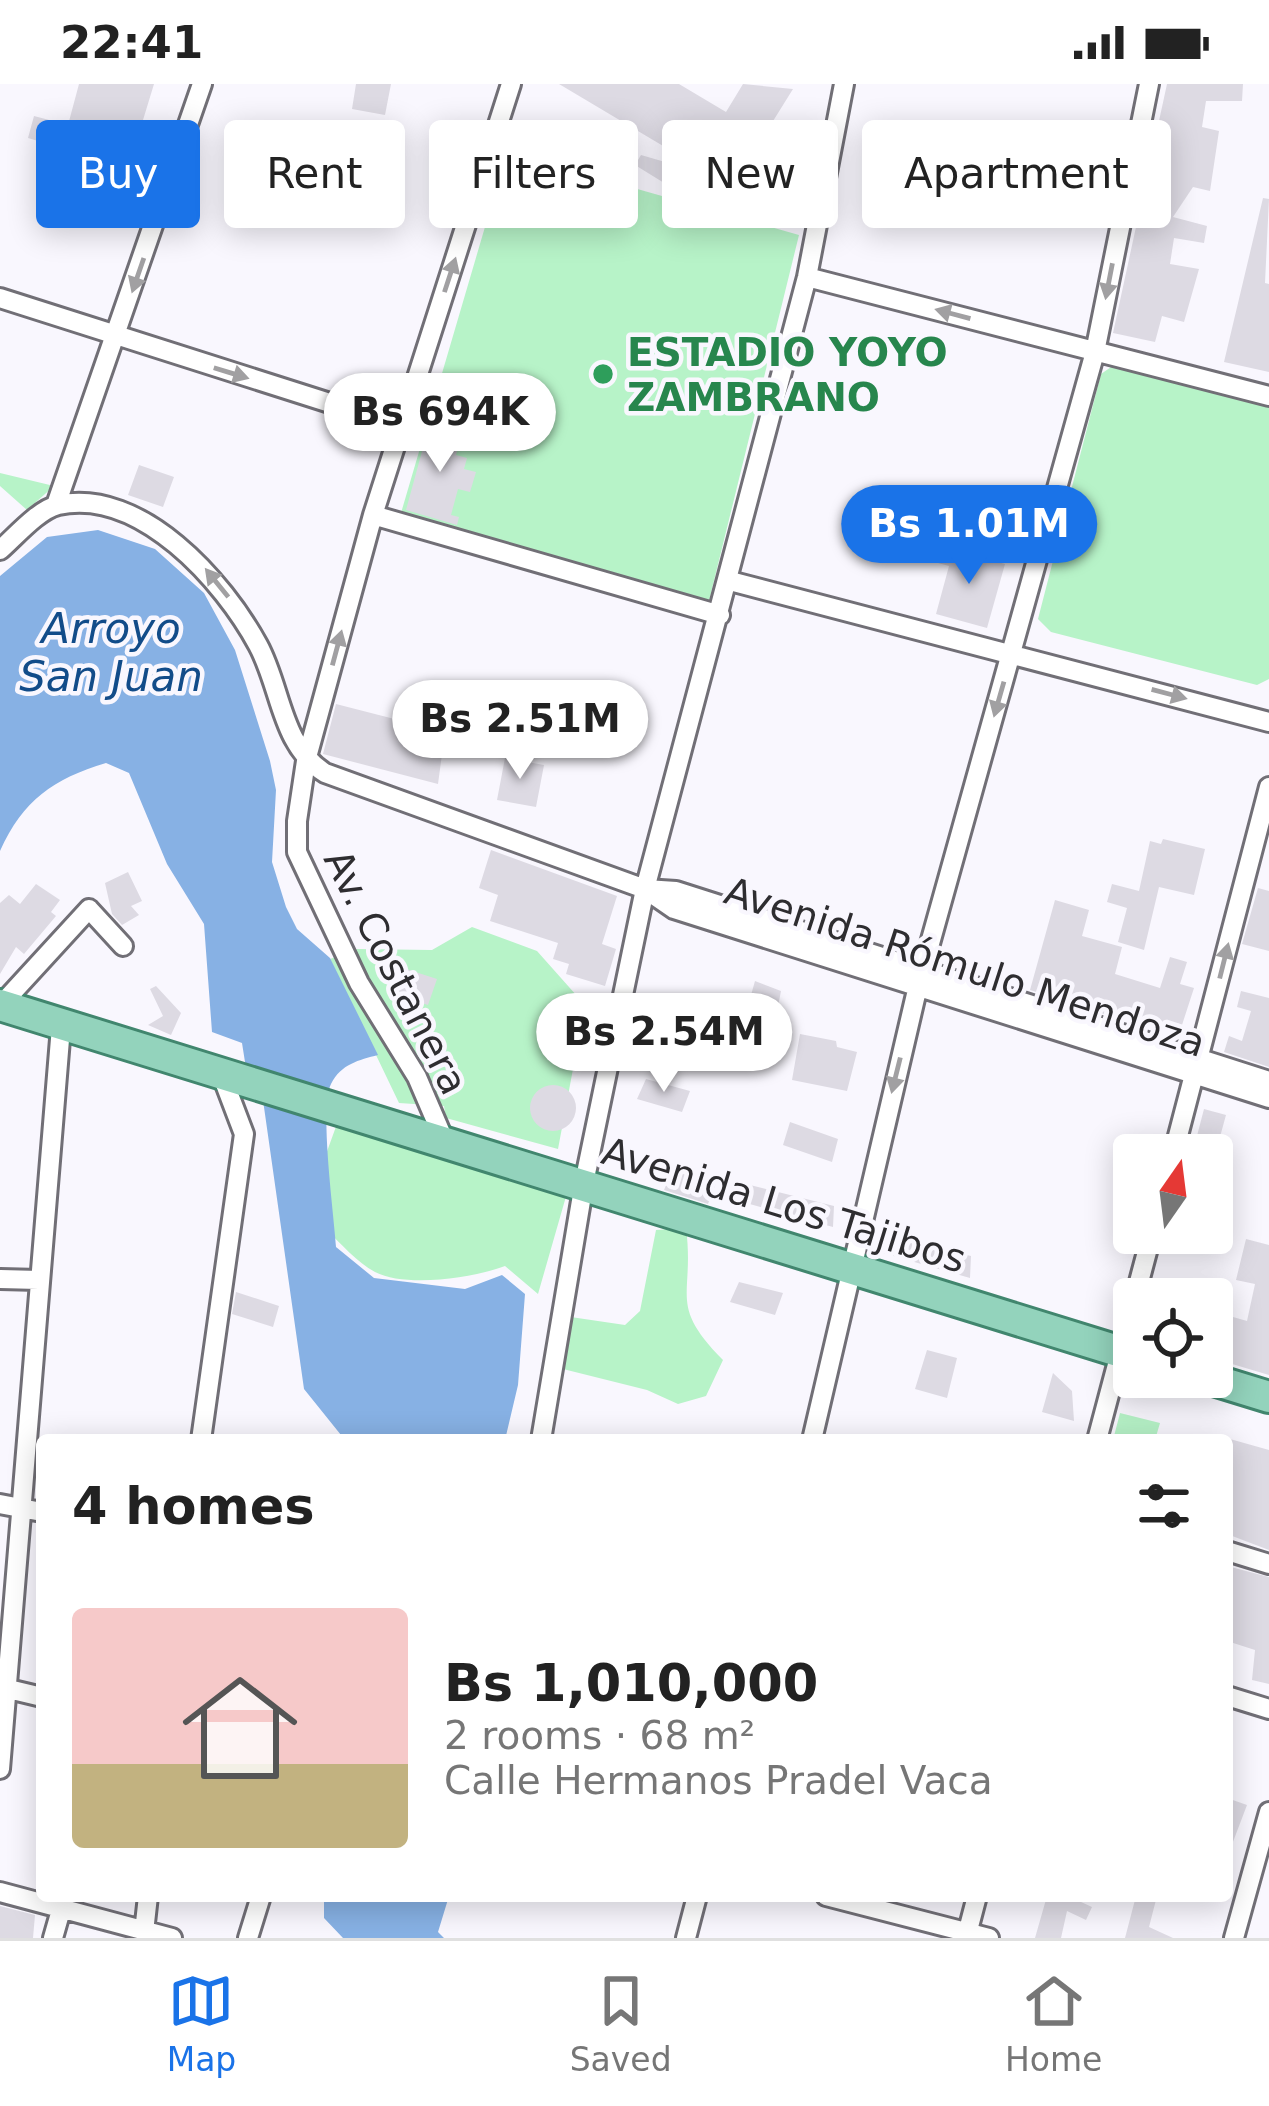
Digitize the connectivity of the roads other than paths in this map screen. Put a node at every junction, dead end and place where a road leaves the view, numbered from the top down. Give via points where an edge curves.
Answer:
1 (202, 84) edge
2 (511, 84) edge
3 (844, 84) edge
4 (1149, 84) edge
5 (807, 277) junction
6 (0, 298) edge
7 (117, 338) junction
8 (1095, 352) junction
9 (1269, 396) edge
10 (402, 426) junction
11 (56, 505) junction
12 (373, 515) junction
13 (0, 550) edge
14 (730, 581) junction
15 (720, 615) junction
16 (1012, 651) junction
17 (1269, 722) edge
18 (306, 761) junction
19 (1269, 787) edge
20 (645, 889) junction
21 (123, 946) dead end
22 (920, 980) junction
23 (1, 1005) edge
24 (61, 1027) junction
25 (1197, 1067) junction
26 (225, 1077) junction
27 (1269, 1081) edge
28 (1269, 1098) edge
29 (1179, 1134) edge
30 (444, 1140) junction
31 (584, 1184) junction
32 (850, 1266) junction
33 (0, 1279) edge
34 (39, 1280) junction
35 (1113, 1349) edge
36 (1233, 1386) edge
37 (1113, 1394) edge
38 (1269, 1397) edge
39 (202, 1434) edge
40 (542, 1434) edge
41 (813, 1434) edge
42 (1099, 1434) edge
43 (0, 1504) edge
44 (32, 1512) edge
45 (1233, 1553) edge
46 (1269, 1564) edge
47 (4, 1688) edge
48 (36, 1695) edge
49 (1233, 1698) edge
50 (1269, 1709) edge
51 (0, 1769) edge
52 (1269, 1812) edge
53 (0, 1892) edge
54 (147, 1902) edge
55 (259, 1902) edge
56 (695, 1902) edge
57 (848, 1902) edge
58 (975, 1902) edge
59 (61, 1910) junction
60 (144, 1932) junction
61 (967, 1935) edge
62 (53, 1938) edge
63 (172, 1938) edge
64 (248, 1938) edge
65 (686, 1938) edge
66 (989, 1938) edge
67 (1234, 1938) edge

1 -> 7 street
10 -> 2 street, Av. Costanera
3 - 5 street
4 -> 8 street
8 -> 5 street
5 - 14 street
6 - 7 street
7 -> 10 street
7 - 11 street
8 - 9 street
8 - 16 street
10 - 12 street, Av. Costanera
11 - 13 street
18 -> 11 street via 260,648 193,555 99,506
12 - 15 street
18 -> 12 street, Av. Costanera
14 - 15 street
14 - 16 street
15 - 20 street
16 -> 17 street
16 -> 22 street
18 - 20 street, Avenida Rómulo Mendoza
18 - 30 street, Av. Costanera via 297,852
25 -> 19 street
20 - 22 street, Avenida Rómulo Mendoza via 676,891
20 - 31 street
21 - 23 street via 89,909
22 - 25 street, Avenida Rómulo Mendoza
22 -> 32 street
23 - 24 main road, Avenida Los Tajibos
24 - 26 main road, Avenida Los Tajibos
24 - 34 street
25 - 27 street, Avenida Rómulo Mendoza
25 - 28 street, Avenida Rómulo Mendoza
25 - 29 street
26 - 30 main road, Avenida Los Tajibos
26 - 39 street via 244,1134
30 - 31 main road, Avenida Los Tajibos
31 - 32 main road, Avenida Los Tajibos
31 - 40 street
32 - 35 main road, Avenida Los Tajibos
32 - 41 street
33 - 34 street
34 - 44 street
36 - 38 main road
37 - 42 street
43 - 44 street
44 - 47 street
45 - 46 street
47 - 48 street
47 - 51 street
49 - 50 street
52 - 67 street
53 - 59 street
54 - 60 street
55 - 64 street
56 - 65 street
57 - 61 street
58 - 61 street
59 - 60 street
59 - 62 street
60 - 63 street
61 - 66 street

